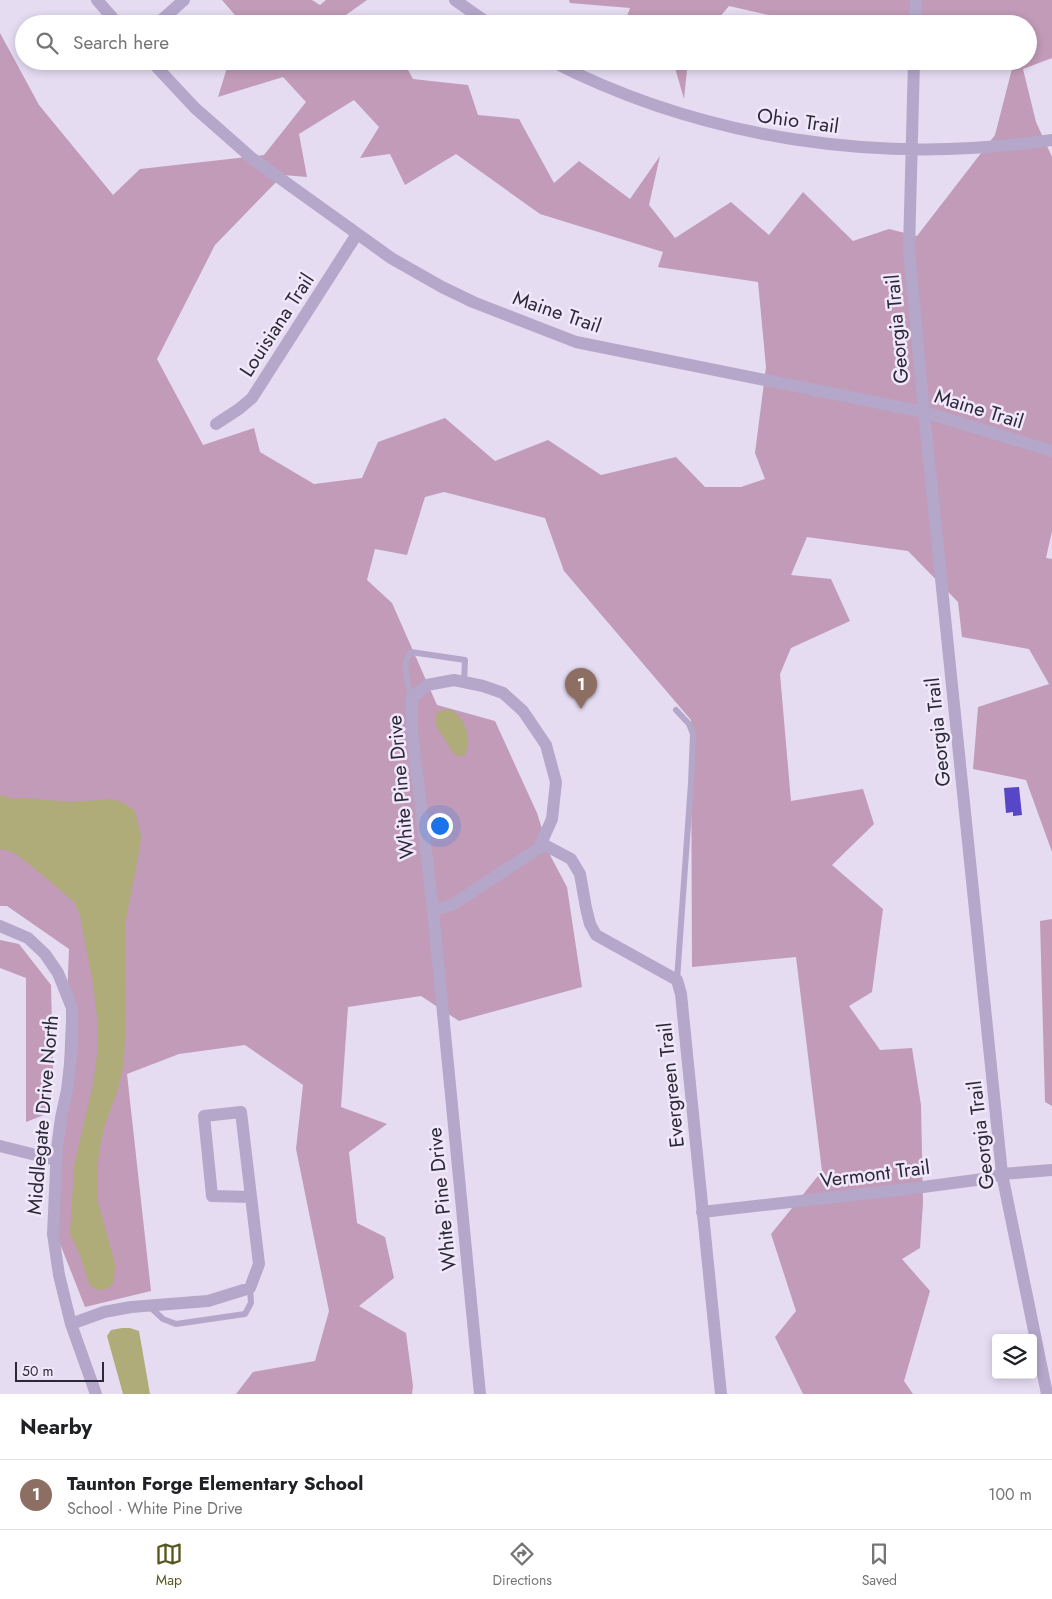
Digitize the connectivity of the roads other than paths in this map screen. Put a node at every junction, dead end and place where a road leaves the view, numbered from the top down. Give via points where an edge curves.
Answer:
1 (97, 0) edge
2 (184, 0) edge
3 (455, 0) edge
4 (916, 0) edge
5 (110, 15) edge
6 (166, 15) edge
7 (476, 15) edge
8 (915, 15) edge
9 (159, 70) edge
10 (569, 70) edge
11 (914, 70) edge
12 (1052, 140) edge
13 (911, 149) junction
14 (357, 234) junction
15 (924, 412) junction
16 (216, 424) dead end
17 (1052, 451) edge
18 (464, 682) junction
19 (412, 698) junction
20 (676, 710) dead end
21 (541, 843) junction
22 (433, 910) junction
23 (0, 926) edge
24 (677, 980) junction
25 (0, 1146) edge
26 (56, 1160) junction
27 (1052, 1170) edge
28 (1002, 1174) junction
29 (251, 1197) junction
30 (702, 1212) junction
31 (250, 1288) junction
32 (149, 1305) junction
33 (72, 1324) junction
34 (96, 1394) edge
35 (480, 1394) edge
36 (721, 1394) edge
37 (1047, 1394) edge

1 - 5 street
2 - 6 street
3 - 7 street
4 - 8 street
9 - 14 street, Maine Trail via 195,108 253,159
10 - 13 street, Ohio Trail via 644,101 746,132 841,146
11 - 13 street, Georgia Trail
12 - 13 street, Ohio Trail via 978,148
13 - 15 street, Georgia Trail via 909,249
14 - 15 street, Maine Trail via 391,258 455,294 576,342
14 - 16 street, Louisiana Trail via 252,398
15 - 17 street, Maine Trail
15 - 28 street, Georgia Trail
18 - 19 street, White Pine Drive via 454,680 427,685
18 - 19 lane via 465,660 411,652 407,656 406,677
18 - 21 street, White Pine Drive via 503,693 523,711 546,745 556,782 552,819
19 - 22 street, White Pine Drive via 412,731
20 - 24 lane via 689,724 693,734
21 - 22 street, White Pine Drive via 539,848 452,905
21 - 24 street via 571,859 580,874 588,916 596,936
22 - 35 street, White Pine Drive
23 - 26 street, Middlegate Drive North via 28,938 44,954 61,979 72,1008 71,1062
24 - 30 street, Evergreen Trail
25 - 26 street
26 - 33 street, Middlegate Drive North via 53,1234
27 - 28 street, Vermont Trail
28 - 30 street, Vermont Trail via 908,1190
28 - 37 street, Georgia Trail
29 - 29 street via 241,1112 204,1116 212,1196
29 - 31 street via 260,1264
30 - 36 street, Evergreen Trail
31 - 32 street via 208,1301
31 - 32 lane via 251,1302 245,1314 176,1324 163,1319
32 - 33 street via 104,1312
33 - 34 street, Middlegate Drive North

